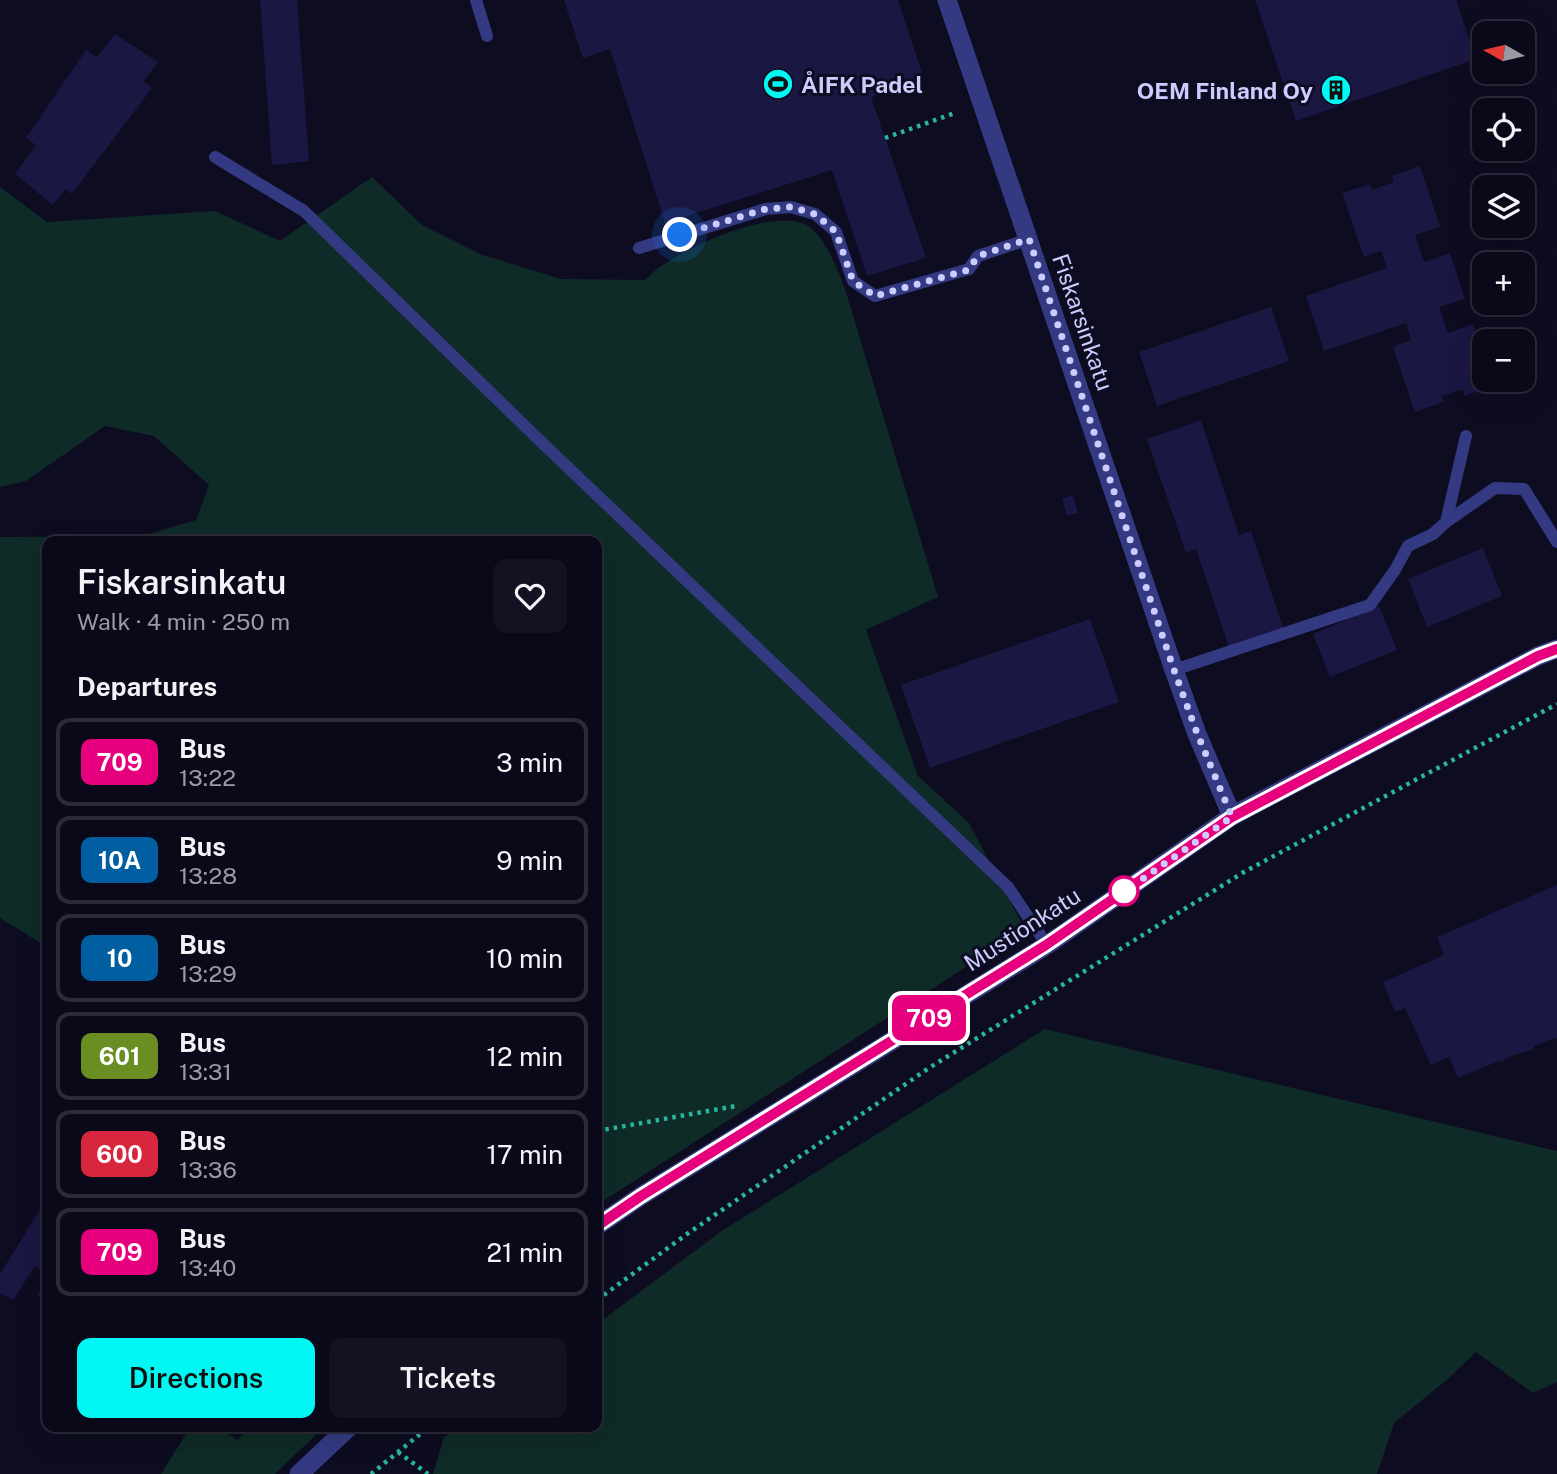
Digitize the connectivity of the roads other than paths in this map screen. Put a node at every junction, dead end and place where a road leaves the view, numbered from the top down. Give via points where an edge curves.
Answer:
1 (476, 0) edge
2 (947, 0) edge
3 (487, 36) dead end
4 (215, 157) dead end
5 (1029, 239) junction
6 (639, 248) dead end
7 (1466, 436) dead end
8 (1446, 522) junction
9 (1557, 542) edge
10 (1557, 649) edge
11 (1174, 670) junction
12 (1232, 817) junction
13 (1046, 945) junction
14 (602, 1223) edge
15 (344, 1432) edge
16 (299, 1474) edge

1 - 3 lane
2 - 5 street, Fiskarsinkatu
4 - 13 lane via 304,211 1009,887
5 - 6 lane via 978,256 968,270 875,296 853,281 836,232 815,214 791,207 766,209
5 - 11 street, Fiskarsinkatu
7 - 8 lane
8 - 9 lane via 1495,488 1524,489
8 - 11 lane via 1408,546 1370,605
10 - 12 street, Mustionkatu
11 - 12 street, Fiskarsinkatu
12 - 13 street, Mustionkatu
13 - 14 street, Mustionkatu
15 - 16 street

